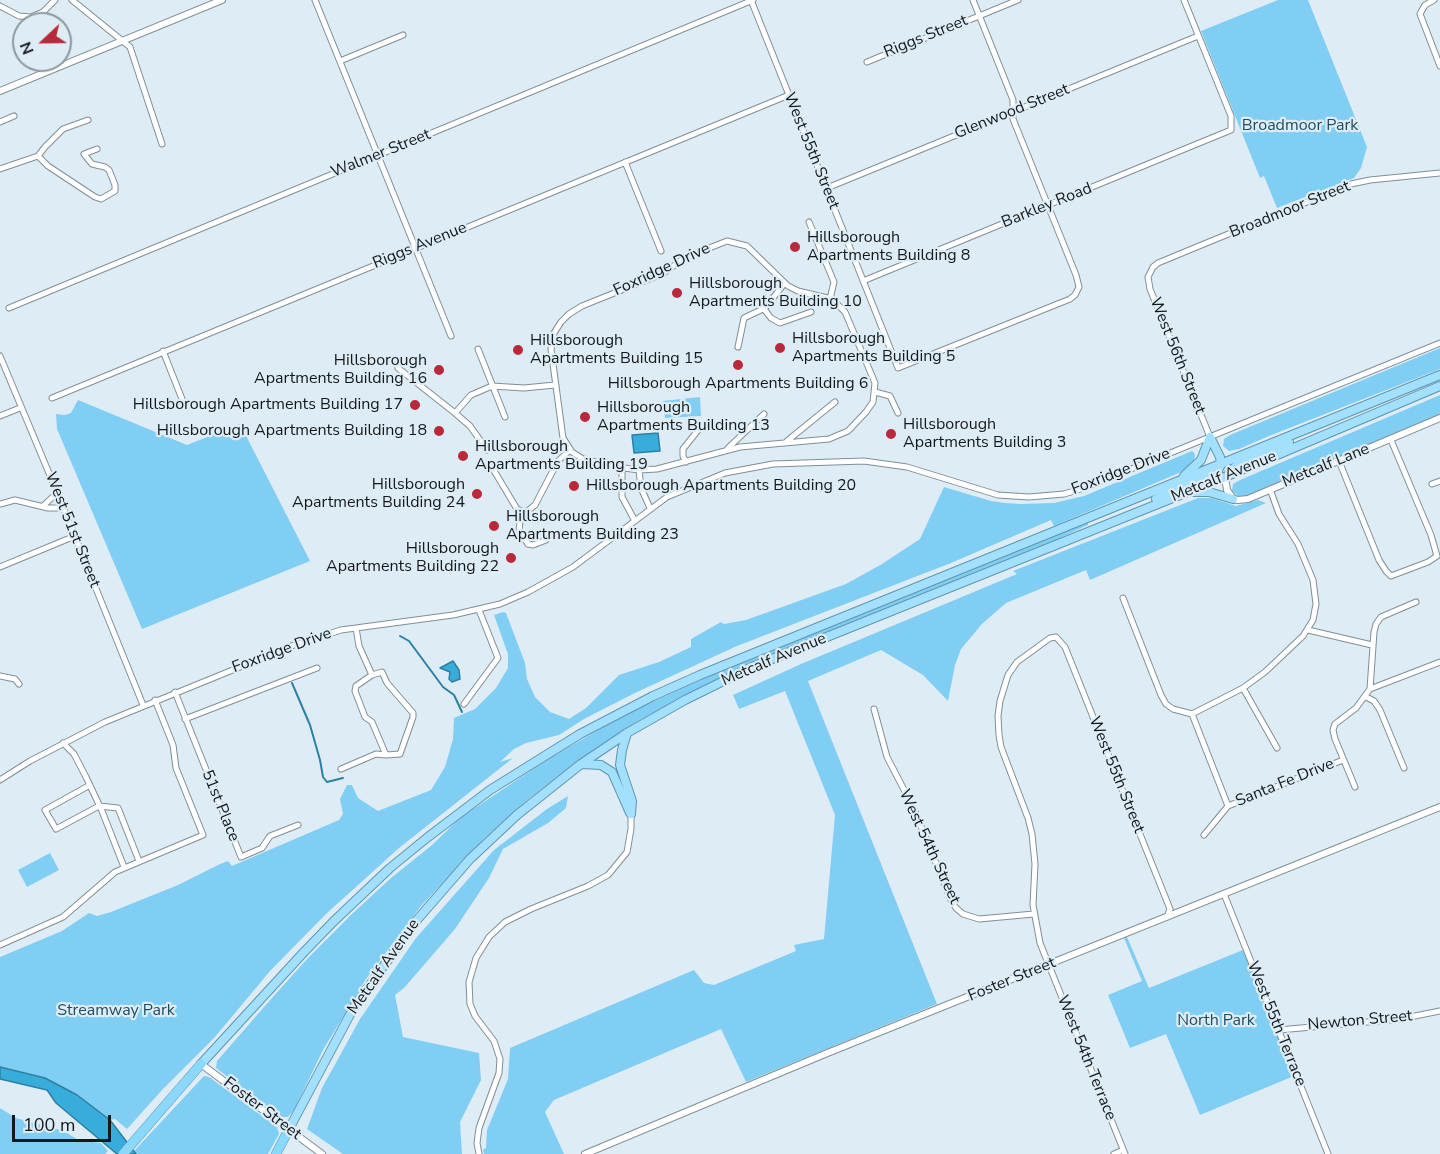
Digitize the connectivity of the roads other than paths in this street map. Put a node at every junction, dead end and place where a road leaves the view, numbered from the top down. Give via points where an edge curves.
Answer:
1 (55, 0) edge
2 (72, 0) edge
3 (222, 0) edge
4 (315, 0) edge
5 (752, 0) edge
6 (974, 0) edge
7 (1018, 0) edge
8 (1184, 0) edge
9 (1434, 0) edge
10 (0, 6) edge
11 (980, 15) junction
12 (403, 35) dead end
13 (1198, 36) junction
14 (122, 41) junction
15 (340, 61) junction
16 (867, 62) dead end
17 (1440, 66) edge
18 (0, 91) edge
19 (789, 95) junction
20 (1014, 111) junction
21 (14, 116) dead end
22 (88, 120) dead end
23 (0, 122) edge
24 (162, 144) dead end
25 (97, 149) dead end
26 (378, 155) junction
27 (38, 156) junction
28 (626, 162) junction
29 (0, 169) edge
30 (1440, 173) edge
31 (826, 188) junction
32 (1048, 206) junction
33 (809, 222) dead end
34 (415, 248) junction
35 (661, 251) dead end
36 (1149, 274) joint
37 (863, 281) junction
38 (784, 284) junction
39 (830, 299) junction
40 (9, 308) dead end
41 (764, 309) junction
42 (811, 312) dead end
43 (451, 336) dead end
44 (1440, 343) edge
45 (738, 347) dead end
46 (478, 349) dead end
47 (162, 351) junction
48 (0, 356) edge
49 (2, 367) edge
50 (398, 368) dead end
51 (1440, 375) edge
52 (555, 385) junction
53 (492, 386) junction
54 (1440, 386) edge
55 (875, 392) junction
56 (52, 398) dead end
57 (182, 399) dead end
58 (835, 402) dead end
59 (20, 408) junction
60 (455, 413) junction
61 (898, 413) dead end
62 (764, 414) dead end
63 (0, 416) edge
64 (505, 417) dead end
65 (1440, 418) edge
66 (1316, 426) junction
67 (699, 429) dead end
68 (1210, 437) junction
69 (1390, 440) junction
70 (787, 441) junction
71 (727, 449) junction
72 (487, 450) dead end
73 (570, 450) junction
74 (1339, 461) junction
75 (686, 462) junction
76 (490, 464) dead end
77 (1221, 464) junction
78 (622, 468) junction
79 (639, 470) junction
80 (1225, 477) junction
81 (1180, 481) junction
82 (1440, 481) edge
83 (1432, 484) dead end
84 (1270, 489) junction
85 (1186, 492) junction
86 (57, 493) junction
87 (1233, 499) junction
88 (0, 504) edge
89 (43, 506) junction
90 (64, 508) junction
91 (651, 508) junction
92 (520, 512) junction
93 (1124, 517) junction
94 (635, 520) junction
95 (75, 536) junction
96 (546, 540) dead end
97 (0, 567) edge
98 (1123, 598) dead end
99 (1416, 602) dead end
100 (479, 609) junction
101 (356, 628) junction
102 (1308, 630) junction
103 (1056, 637) joint
104 (1372, 645) junction
105 (1440, 662) edge
106 (317, 668) dead end
107 (372, 675) junction
108 (0, 676) edge
109 (19, 684) dead end
110 (1243, 688) junction
111 (1370, 689) junction
112 (175, 692) junction
113 (1366, 697) junction
114 (155, 700) junction
115 (464, 704) dead end
116 (142, 705) junction
117 (874, 710) dead end
118 (1192, 714) junction
119 (185, 719) junction
120 (627, 733) junction
121 (63, 743) junction
122 (1277, 748) dead end
123 (386, 755) junction
124 (1343, 760) junction
125 (581, 764) junction
126 (1404, 768) dead end
127 (340, 769) dead end
128 (0, 780) edge
129 (90, 785) junction
130 (1355, 787) dead end
131 (99, 806) junction
132 (1228, 806) junction
133 (1440, 807) edge
134 (631, 814) junction
135 (298, 825) dead end
136 (1204, 836) dead end
137 (139, 861) junction
138 (124, 867) junction
139 (1224, 894) junction
140 (1034, 914) junction
141 (1167, 916) junction
142 (0, 938) edge
143 (3, 943) edge
144 (1049, 966) junction
145 (1440, 1011) edge
146 (1279, 1030) junction
147 (201, 1064) junction
148 (289, 1129) junction
149 (1124, 1152) edge
150 (123, 1154) edge
151 (276, 1154) edge
152 (322, 1154) edge
153 (479, 1154) edge
154 (585, 1154) edge
155 (1114, 1154) edge
156 (1328, 1154) edge

1 - 10 street via 31,17 19,16
2 - 14 street
3 - 14 street
4 - 15 street
5 - 19 street, West 55th Street
5 - 26 street, Walmer Street
6 - 11 street
7 - 11 street, Riggs Street
8 - 13 street
9 - 17 street via 1422,8 1421,18
11 - 16 street, Riggs Street
11 - 20 street
12 - 15 street
13 - 20 street, Glenwood Street
13 - 32 street, Barkley Road via 1231,116 1231,130
14 - 18 street
14 - 24 street via 131,49
15 - 26 street
19 - 28 street, Riggs Avenue
19 - 31 street, West 55th Street
20 - 31 street, Glenwood Street
20 - 32 street via 1013,119
21 - 23 street
22 - 27 street via 63,129
25 - 27 street via 84,154 92,164 109,170 115,185 115,191 101,199
26 - 34 street
26 - 40 street, Walmer Street
27 - 29 street
28 - 34 street, Riggs Avenue
28 - 35 street
30 - 36 street, Broadmoor Street via 1351,184 1158,263
31 - 37 street, West 55th Street
32 - 37 street, Barkley Road
32 - 37 street, West 55th Street via 1079,287 1076,295 1055,305 898,368
33 - 39 street via 834,282
34 - 43 street
34 - 47 street, Riggs Avenue
36 - 68 street, West 56th Street via 1149,289
38 - 39 street, Foxridge Drive
38 - 41 street
38 - 52 street, Foxridge Drive via 739,243 723,242 684,258 669,271 582,306 563,319 552,344
39 - 55 street via 849,318 875,382
41 - 42 street via 780,323
41 - 45 street via 744,318
44 - 68 street, Foxridge Drive
46 - 53 street
47 - 56 street, Riggs Avenue
47 - 57 street
48 - 49 street, West 51st Street
49 - 59 street, West 51st Street
50 - 60 street
51 - 66 highway, Metcalf Avenue
52 - 53 street
52 - 73 street, Foxridge Drive via 563,438
53 - 60 street via 471,395
53 - 64 street
54 - 80 highway, Metcalf Avenue
55 - 61 street via 890,396
55 - 70 street via 866,412 842,434 823,440
58 - 70 street
59 - 63 street
59 - 86 street, West 51st Street
60 - 72 street
62 - 71 street
65 - 69 street, Metcalf Lane
66 - 77 highway, Metcalf Avenue
66 - 80 highway via 1237,465
67 - 75 street via 683,449
68 - 77 highway
68 - 81 highway via 1201,460
68 - 91 street, Foxridge Drive via 1087,487 1050,496 998,495 892,464 825,462 735,470 677,492
69 - 74 street, Metcalf Lane
69 - 74 street via 1431,535 1437,556 1428,562 1391,576 1386,571
70 - 71 street
71 - 75 street
73 - 78 street via 583,459
73 - 92 street via 558,460 535,506
74 - 84 street, Metcalf Lane
75 - 79 street
76 - 92 street
77 - 81 highway, Metcalf Avenue
77 - 93 highway via 1213,474
78 - 79 street
78 - 94 street via 622,497
79 - 91 street via 640,488
80 - 85 highway, Metcalf Avenue
80 - 87 street
81 - 147 highway, Metcalf Avenue via 700,675 555,748 457,814 382,876 304,952
82 - 83 street
84 - 87 street, Metcalf Lane via 1248,499
84 - 102 street via 1313,580 1316,604
85 - 87 highway via 1209,492
85 - 93 highway, Metcalf Avenue
86 - 89 street
86 - 90 street, West 51st Street
88 - 89 street via 15,501
89 - 90 street
90 - 95 street, West 51st Street
91 - 94 street, Foxridge Drive
92 - 96 street via 519,531 528,543
93 - 120 highway, Metcalf Avenue via 752,667
94 - 100 street, Foxridge Drive via 553,579 508,601
95 - 97 street
95 - 116 street, West 51st Street
98 - 118 street via 1166,704
99 - 104 street via 1381,617
100 - 101 street, Foxridge Drive
100 - 115 street via 498,658
101 - 107 street
101 - 112 street, Foxridge Drive via 294,645
102 - 104 street
102 - 110 street
103 - 140 street, West 54th Terrace via 1013,667 1004,686 998,716 1001,747 1032,834
103 - 141 street, West 55th Street via 1065,647 1170,909
104 - 111 street
105 - 111 street
106 - 119 street, Foxridge Drive
107 - 123 street via 355,691
107 - 123 street via 382,672 414,717 400,754
108 - 109 street via 15,679
110 - 118 street
110 - 122 street
111 - 113 street
112 - 114 street, Foxridge Drive
112 - 119 street, 51st Place
113 - 124 street via 1335,724 1333,730
113 - 126 street via 1380,710
114 - 116 street, Foxridge Drive
114 - 137 street via 203,836
116 - 121 street, Foxridge Drive
117 - 140 street, West 54th Street via 887,757 956,908 979,919
118 - 132 street
119 - 135 street, 51st Place via 241,857 262,848 270,837
120 - 125 highway, Metcalf Avenue
120 - 134 highway via 620,765 632,801
121 - 128 street, Foxridge Drive
121 - 129 street via 74,754
123 - 127 street via 376,754
124 - 130 street
124 - 132 street, Santa Fe Drive
125 - 134 highway via 601,765 612,772
125 - 148 highway, Metcalf Avenue via 493,837 416,921 354,1007
129 - 131 street
129 - 131 street via 45,810 56,829
131 - 137 street via 118,808
131 - 138 street
132 - 136 street
133 - 139 street, Foster Street
134 - 153 street via 627,852 608,875 505,922 489,937 476,958 468,982 470,1004 494,1041 500,1059 499,1073 479,1128
137 - 138 street
138 - 143 street via 63,917
139 - 141 street, Foster Street
139 - 146 street, West 55th Terrace
140 - 144 street, West 54th Terrace
141 - 144 street, Foster Street
142 - 143 street
144 - 149 street, West 54th Terrace
144 - 154 street, Foster Street
145 - 146 street, Newton Street
146 - 156 street, West 55th Terrace
147 - 148 street, Foster Street
147 - 150 highway
148 - 151 highway, Metcalf Avenue
148 - 152 street, Foster Street
149 - 155 street

